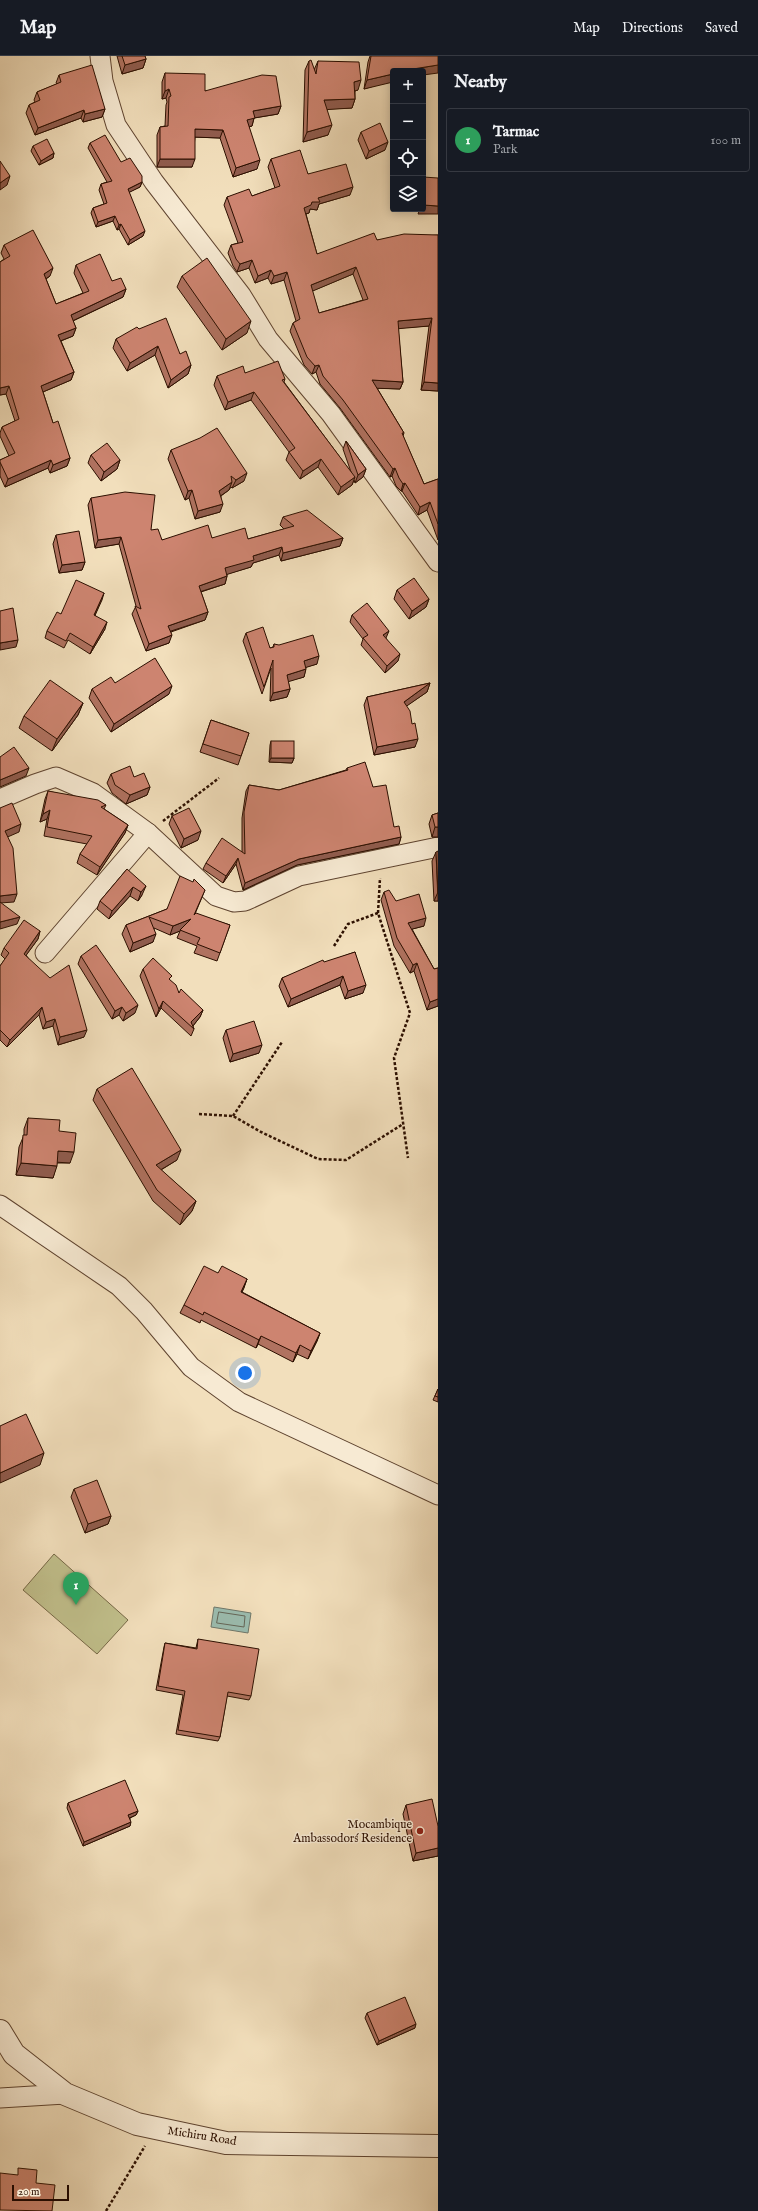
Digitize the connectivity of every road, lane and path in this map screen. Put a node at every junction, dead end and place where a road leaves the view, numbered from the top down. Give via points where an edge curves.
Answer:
1 (100, 56) edge
2 (438, 562) edge
3 (219, 778) dead end
4 (0, 799) edge
5 (148, 833) junction
6 (438, 847) edge
7 (380, 858) junction
8 (378, 913) junction
9 (334, 946) dead end
10 (45, 953) dead end
11 (282, 1042) dead end
12 (199, 1114) dead end
13 (233, 1116) junction
14 (403, 1124) junction
15 (408, 1158) dead end
16 (0, 1205) edge
17 (438, 1495) edge
18 (0, 2031) edge
19 (7, 2052) edge
20 (65, 2094) junction
21 (0, 2098) edge
22 (146, 2144) dead end
23 (438, 2146) edge
24 (106, 2211) edge

1 - 2 street via 116,125 150,176 241,295 268,339 331,414
3 - 5 path
4 - 5 street via 56,777 93,793
5 - 7 street via 216,896 234,902 244,901 299,876
5 - 10 street
6 - 7 street
7 - 8 path
8 - 9 path via 348,924
8 - 14 path via 410,1013 394,1058
11 - 13 path
12 - 13 path
13 - 14 path via 318,1159 346,1160
14 - 15 path
16 - 17 street via 120,1286 191,1367 239,1402
18 - 19 street, Michiru Road
19 - 20 street, Michiru Road
20 - 21 street
20 - 23 street, Michiru Road via 137,2124 226,2143
22 - 24 path

